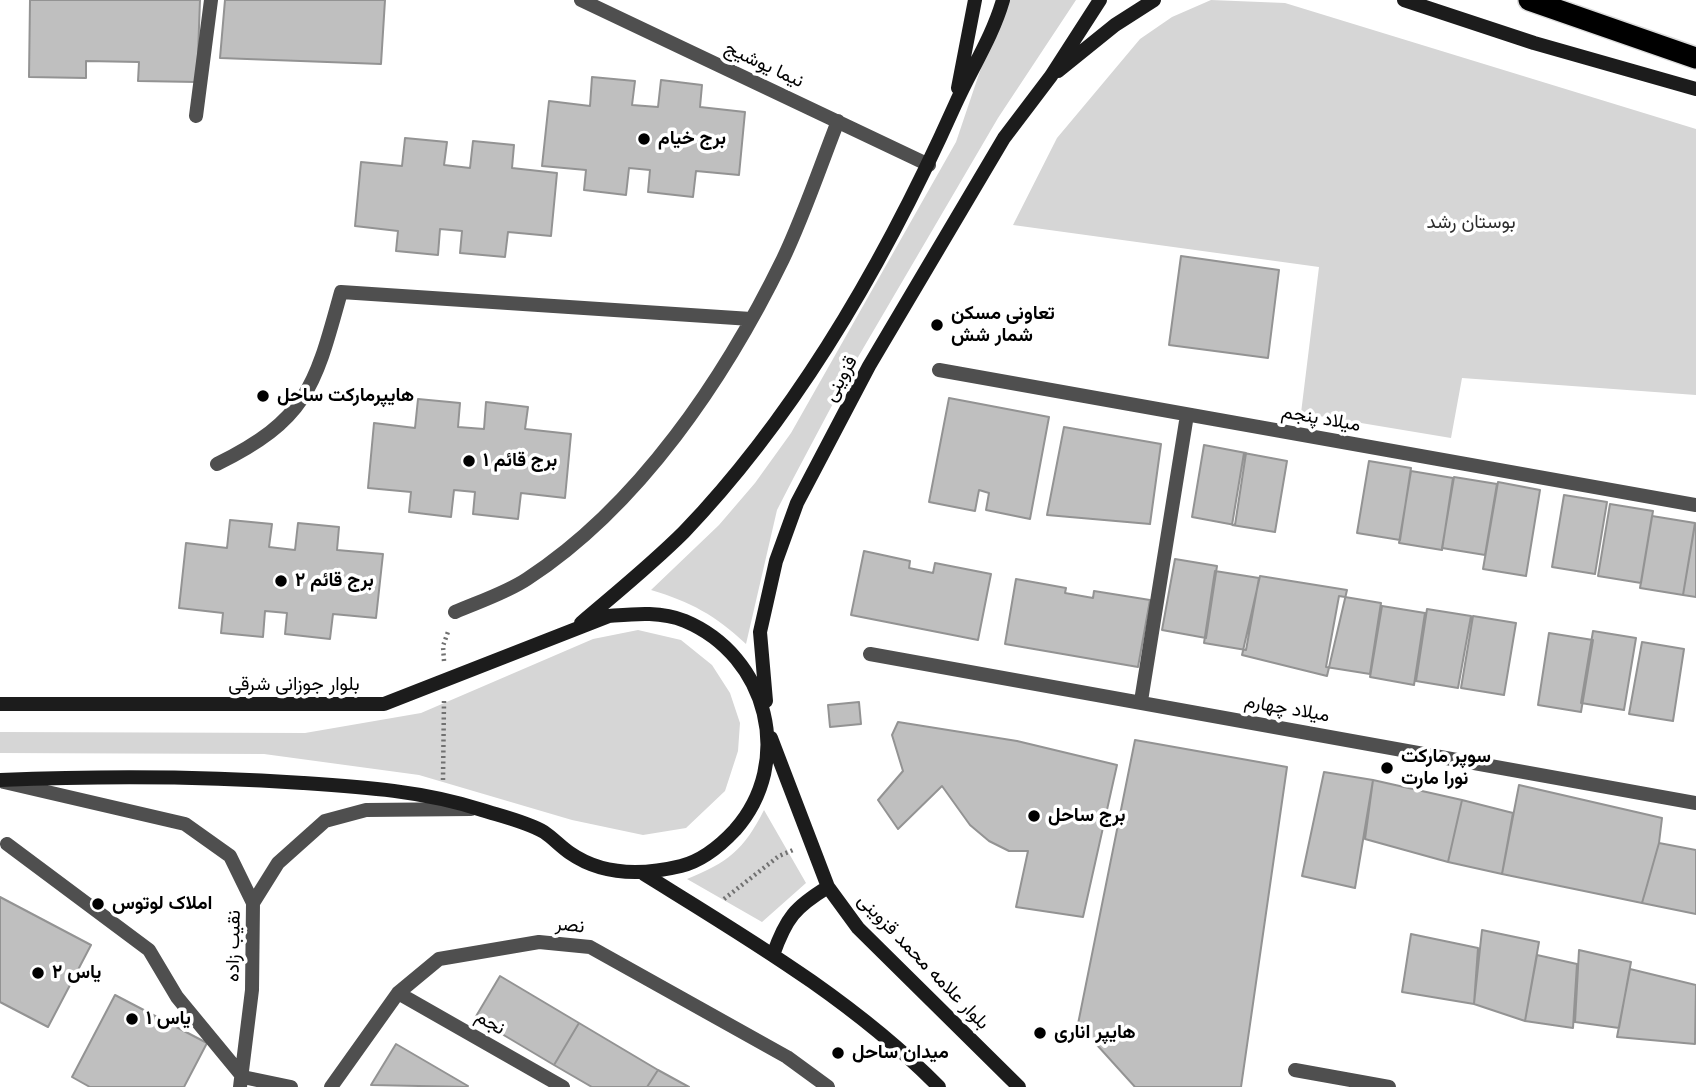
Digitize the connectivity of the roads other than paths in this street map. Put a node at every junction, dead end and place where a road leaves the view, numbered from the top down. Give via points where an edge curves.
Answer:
1 (211, 0) edge
2 (582, 0) edge
3 (975, 0) edge
4 (1003, 0) edge
5 (1100, 0) edge
6 (1154, 0) edge
7 (1404, 0) edge
8 (1529, 0) edge
9 (1696, 58) edge
10 (1051, 76) junction
11 (1696, 89) edge
12 (955, 105) junction
13 (196, 116) dead end
14 (838, 121) junction
15 (929, 165) junction
16 (751, 319) junction
17 (939, 370) dead end
18 (1186, 415) junction
19 (217, 464) dead end
20 (1696, 505) edge
21 (455, 612) road end
22 (573, 630) junction
23 (870, 654) dead end
24 (1141, 701) junction
25 (0, 704) edge
26 (769, 734) junction
27 (0, 781) edge
28 (1696, 803) edge
29 (479, 809) junction
30 (7, 844) dead end
31 (644, 874) junction
32 (828, 887) junction
33 (253, 903) junction
34 (773, 955) junction
35 (398, 993) junction
36 (1295, 1070) dead end
37 (241, 1082) edge
38 (291, 1087) edge
39 (331, 1087) edge
40 (563, 1087) edge
41 (828, 1087) edge
42 (939, 1087) edge
43 (1019, 1087) edge
44 (1389, 1087) edge

1 - 13 street
2 - 14 street, نیما یوشیج
3 - 12 street
4 - 12 street via 994,31
5 - 10 street
6 - 10 street
7 - 11 street
8 - 9 highway
10 - 26 street, قزوینی via 1004,138 869,366 797,503 776,561 760,632
12 - 15 street, قزوینی
14 - 15 street, نیما یوشیج
14 - 16 street via 784,257
15 - 22 street, قزوینی via 804,384 683,532
16 - 19 street via 341,292 323,358 296,411 258,444
16 - 21 street via 686,426 584,538 525,580
17 - 18 street, میلاد پنجم
18 - 20 street, میلاد پنجم
18 - 24 street
22 - 25 street, بلوار جوزانی شرقی via 384,704
22 - 26 street via 608,616 646,613 683,620 716,638 743,664 761,698
23 - 24 street, میلاد چهارم
24 - 28 street, میلاد چهارم
26 - 31 street via 766,775 749,814 722,844 685,865
26 - 32 street, بلوار علامه محمد قزوینی
27 - 29 street via 225,777 374,788
27 - 33 street via 185,824 230,856
29 - 31 street via 542,831 572,855 607,869
29 - 33 street, نقیب زاده via 366,810 325,821 278,863
30 - 37 street via 149,950 177,997
31 - 34 street
32 - 34 street via 795,909
32 - 43 street, بلوار علامه محمد قزوینی via 858,928
33 - 37 street, نقیب زاده via 252,990
34 - 42 street via 848,1007
35 - 39 street, نصر
35 - 40 street, نجم
35 - 41 street, نصر via 439,958 539,942 590,947 753,1037
36 - 44 street
37 - 38 street

